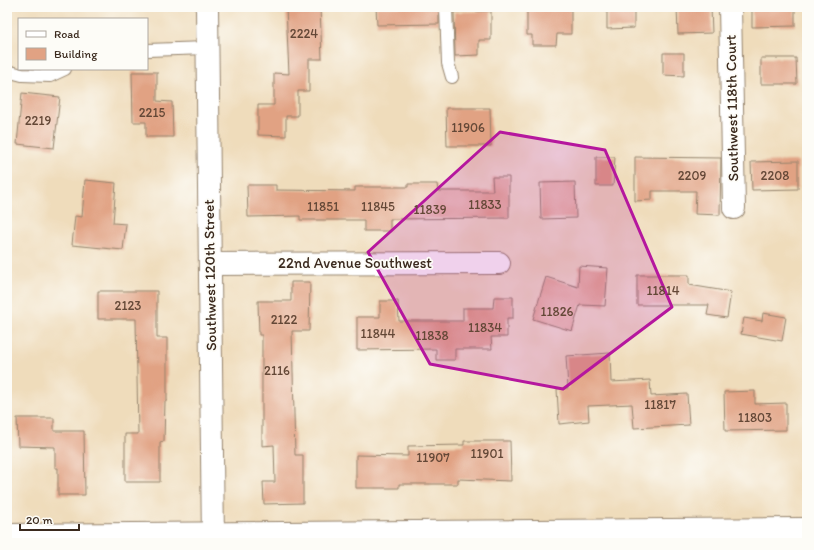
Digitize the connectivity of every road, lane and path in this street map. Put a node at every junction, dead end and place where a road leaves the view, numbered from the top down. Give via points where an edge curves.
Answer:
1 (207, 7) edge
2 (446, 7) edge
3 (730, 7) edge
4 (207, 48) junction
5 (148, 50) edge
6 (63, 70) edge
7 (7, 71) edge
8 (452, 77) dead end
9 (734, 208) dead end
10 (500, 263) dead end
11 (210, 264) junction
12 (807, 529) edge
13 (7, 535) edge
14 (516, 537) edge
15 (212, 538) edge

1 - 4 street, Southwest 120th Street
2 - 8 lane via 448,63
3 - 9 street, Southwest 118th Court
4 - 5 lane
4 - 11 street, Southwest 120th Street
6 - 7 lane via 50,76 22,76
10 - 11 street, 22nd Avenue Southwest
11 - 15 street, Southwest 120th Street
12 - 14 street
13 - 15 street
14 - 15 street

